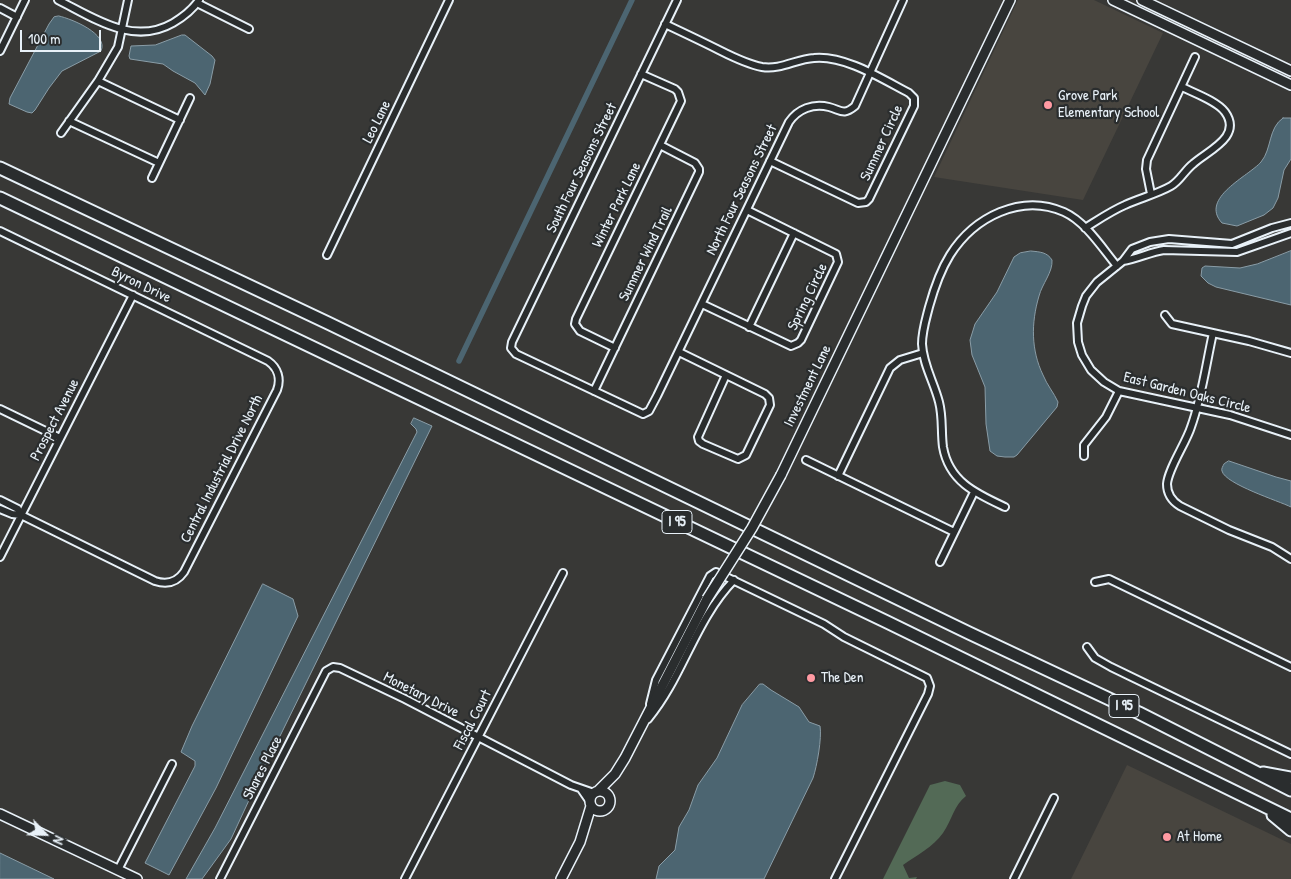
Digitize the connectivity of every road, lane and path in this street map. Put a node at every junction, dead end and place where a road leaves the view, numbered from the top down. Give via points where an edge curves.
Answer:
1 (26, 0) edge
2 (58, 0) edge
3 (128, 0) edge
4 (449, 0) edge
5 (677, 0) edge
6 (903, 0) edge
7 (1010, 0) edge
8 (1113, 0) edge
9 (1142, 0) edge
10 (198, 2) edge
11 (0, 8) edge
12 (17, 16) junction
13 (665, 24) junction
14 (249, 29) dead end
15 (122, 30) junction
16 (0, 51) edge
17 (1195, 57) dead end
18 (1291, 71) edge
19 (871, 73) junction
20 (641, 74) junction
21 (98, 81) junction
22 (1291, 85) edge
23 (1182, 87) junction
24 (190, 98) dead end
25 (180, 120) junction
26 (69, 121) junction
27 (61, 133) dead end
28 (660, 146) junction
29 (770, 161) junction
30 (159, 163) junction
31 (0, 168) edge
32 (152, 178) dead end
33 (1151, 194) junction
34 (0, 198) edge
35 (0, 203) edge
36 (746, 210) junction
37 (1291, 223) edge
38 (60, 228) junction
39 (1085, 228) junction
40 (0, 230) edge
41 (794, 233) junction
42 (1291, 233) edge
43 (327, 255) dead end
44 (1123, 261) junction
45 (1117, 266) junction
46 (133, 295) junction
47 (702, 304) junction
48 (1165, 315) dead end
49 (748, 327) junction
50 (1213, 333) junction
51 (615, 348) junction
52 (678, 352) junction
53 (923, 353) junction
54 (1291, 354) edge
55 (271, 363) joint
56 (726, 375) junction
57 (1119, 391) junction
58 (594, 392) junction
59 (1197, 408) junction
60 (0, 409) edge
61 (1291, 435) edge
62 (60, 438) junction
63 (1084, 456) dead end
64 (806, 460) dead end
65 (838, 476) junction
66 (974, 492) junction
67 (0, 500) edge
68 (1005, 507) dead end
69 (0, 509) edge
70 (21, 515) junction
71 (954, 532) junction
72 (0, 556) edge
73 (1291, 559) edge
74 (940, 562) dead end
75 (563, 573) dead end
76 (734, 580) junction
77 (1095, 582) dead end
78 (1086, 648) dead end
79 (329, 668) joint
80 (1291, 668) edge
81 (649, 712) junction
82 (640, 729) junction
83 (478, 738) junction
84 (1291, 754) edge
85 (172, 764) dead end
86 (1256, 773) junction
87 (615, 774) junction
88 (1291, 778) edge
89 (581, 789) junction
90 (1291, 790) edge
91 (596, 792) junction
92 (609, 796) junction
93 (1054, 798) dead end
94 (591, 804) junction
95 (1260, 804) junction
96 (601, 811) junction
97 (0, 814) edge
98 (1291, 819) edge
99 (584, 830) junction
100 (1291, 830) edge
101 (118, 870) junction
102 (137, 879) edge
103 (220, 879) edge
104 (405, 879) edge
105 (561, 879) edge
106 (835, 879) edge
107 (1014, 879) edge

1 - 12 street
2 - 15 street
3 - 15 street
4 - 43 street, Leo Lane
5 - 13 street, South Four Seasons Street
6 - 19 street, North Four Seasons Street
7 - 81 street, Investment Lane, bridge via 781,475 708,600
8 - 22 street
9 - 18 street
10 - 14 street
10 - 15 street via 167,26 144,32
11 - 12 street
12 - 16 street
13 - 19 street via 739,60 760,66 776,68 821,58 838,60
13 - 20 street, South Four Seasons Street
15 - 21 street via 118,46
17 - 23 street
19 - 29 street, North Four Seasons Street via 850,110 842,112 827,107 809,107 798,113 789,122
19 - 29 street, Summer Circle via 909,93 915,102 866,202 858,203
20 - 28 street, Winter Park Lane via 675,89 680,97 680,105
20 - 58 street, South Four Seasons Street via 512,342 516,354
21 - 25 street
21 - 26 street
23 - 33 street via 1147,160
23 - 33 street via 1221,107 1228,118 1228,131 1219,144 1197,160 1176,182
24 - 25 street
25 - 30 street
26 - 27 street
26 - 30 street
28 - 51 street, Summer Wind Trail via 695,163 699,172
28 - 51 street, Winter Park Lane via 576,319 575,324 580,331
29 - 36 street, North Four Seasons Street
30 - 32 street
31 - 86 highway, I 95 via 1139,713
33 - 39 street via 1118,208
34 - 38 highway, I 95
35 - 38 highway
36 - 41 street, Spring Circle
36 - 47 street, North Four Seasons Street
37 - 44 street, East Garden Oaks Circle via 1232,244 1169,239 1150,242 1132,249
38 - 95 highway, I 95
39 - 45 street
39 - 53 street via 1065,212 1030,205 1003,209 976,226 955,248 936,282 924,323
40 - 46 street, Byron Drive
41 - 49 street
41 - 49 street, Spring Circle via 833,252 838,258 819,304 801,340 795,345
42 - 44 street, East Garden Oaks Circle via 1237,252 1164,250
44 - 45 street, East Garden Oaks Circle
45 - 57 street, East Garden Oaks Circle via 1086,296 1077,332 1091,370
46 - 55 street, Byron Drive
46 - 62 street, Prospect Avenue
47 - 49 street, Spring Circle
47 - 52 street, North Four Seasons Street
48 - 50 street via 1172,324
50 - 54 street
50 - 59 street
51 - 58 street, Summer Wind Trail
52 - 56 street
52 - 58 street, North Four Seasons Street via 658,396 646,413 639,413
53 - 65 street via 900,360 890,368
53 - 66 street via 939,401 945,456 958,479
55 - 70 street, Central Industrial Drive North via 278,375 277,390 179,578 172,582 155,581
56 - 56 street via 765,394 770,402 746,455 738,459 703,444 698,437
57 - 59 street, East Garden Oaks Circle
57 - 63 street via 1106,417 1084,445
59 - 61 street, East Garden Oaks Circle
59 - 73 street via 1168,479 1171,498 1180,506 1272,547
60 - 62 street
62 - 70 street, Prospect Avenue
64 - 65 street
65 - 71 street
66 - 68 street
66 - 71 street
67 - 70 street via 18,509
69 - 70 street
70 - 72 street, Prospect Avenue
71 - 74 street
75 - 83 street, Fiscal Court
76 - 81 street via 716,572 710,576 656,680
76 - 82 street via 714,604 663,701
76 - 106 street via 927,678 930,686
77 - 80 street via 1108,579
78 - 84 street via 1095,658
79 - 83 street, Monetary Drive via 340,668
79 - 103 street, Shares Place
81 - 82 street, Investment Lane
82 - 87 street, Investment Lane
83 - 89 street, Monetary Drive
83 - 104 street, Fiscal Court
85 - 101 street
86 - 88 highway
86 - 90 highway, I 95
87 - 91 street, Investment Lane
87 - 92 street, Investment Lane
89 - 91 street, Monetary Drive
89 - 94 street, Monetary Drive
91 - 92 street via 604,791
91 - 94 street
92 - 96 street via 610,805
93 - 107 street
94 - 96 street
94 - 99 street
95 - 98 highway, I 95
95 - 100 highway
96 - 99 street
97 - 101 street
99 - 105 street
101 - 102 street

